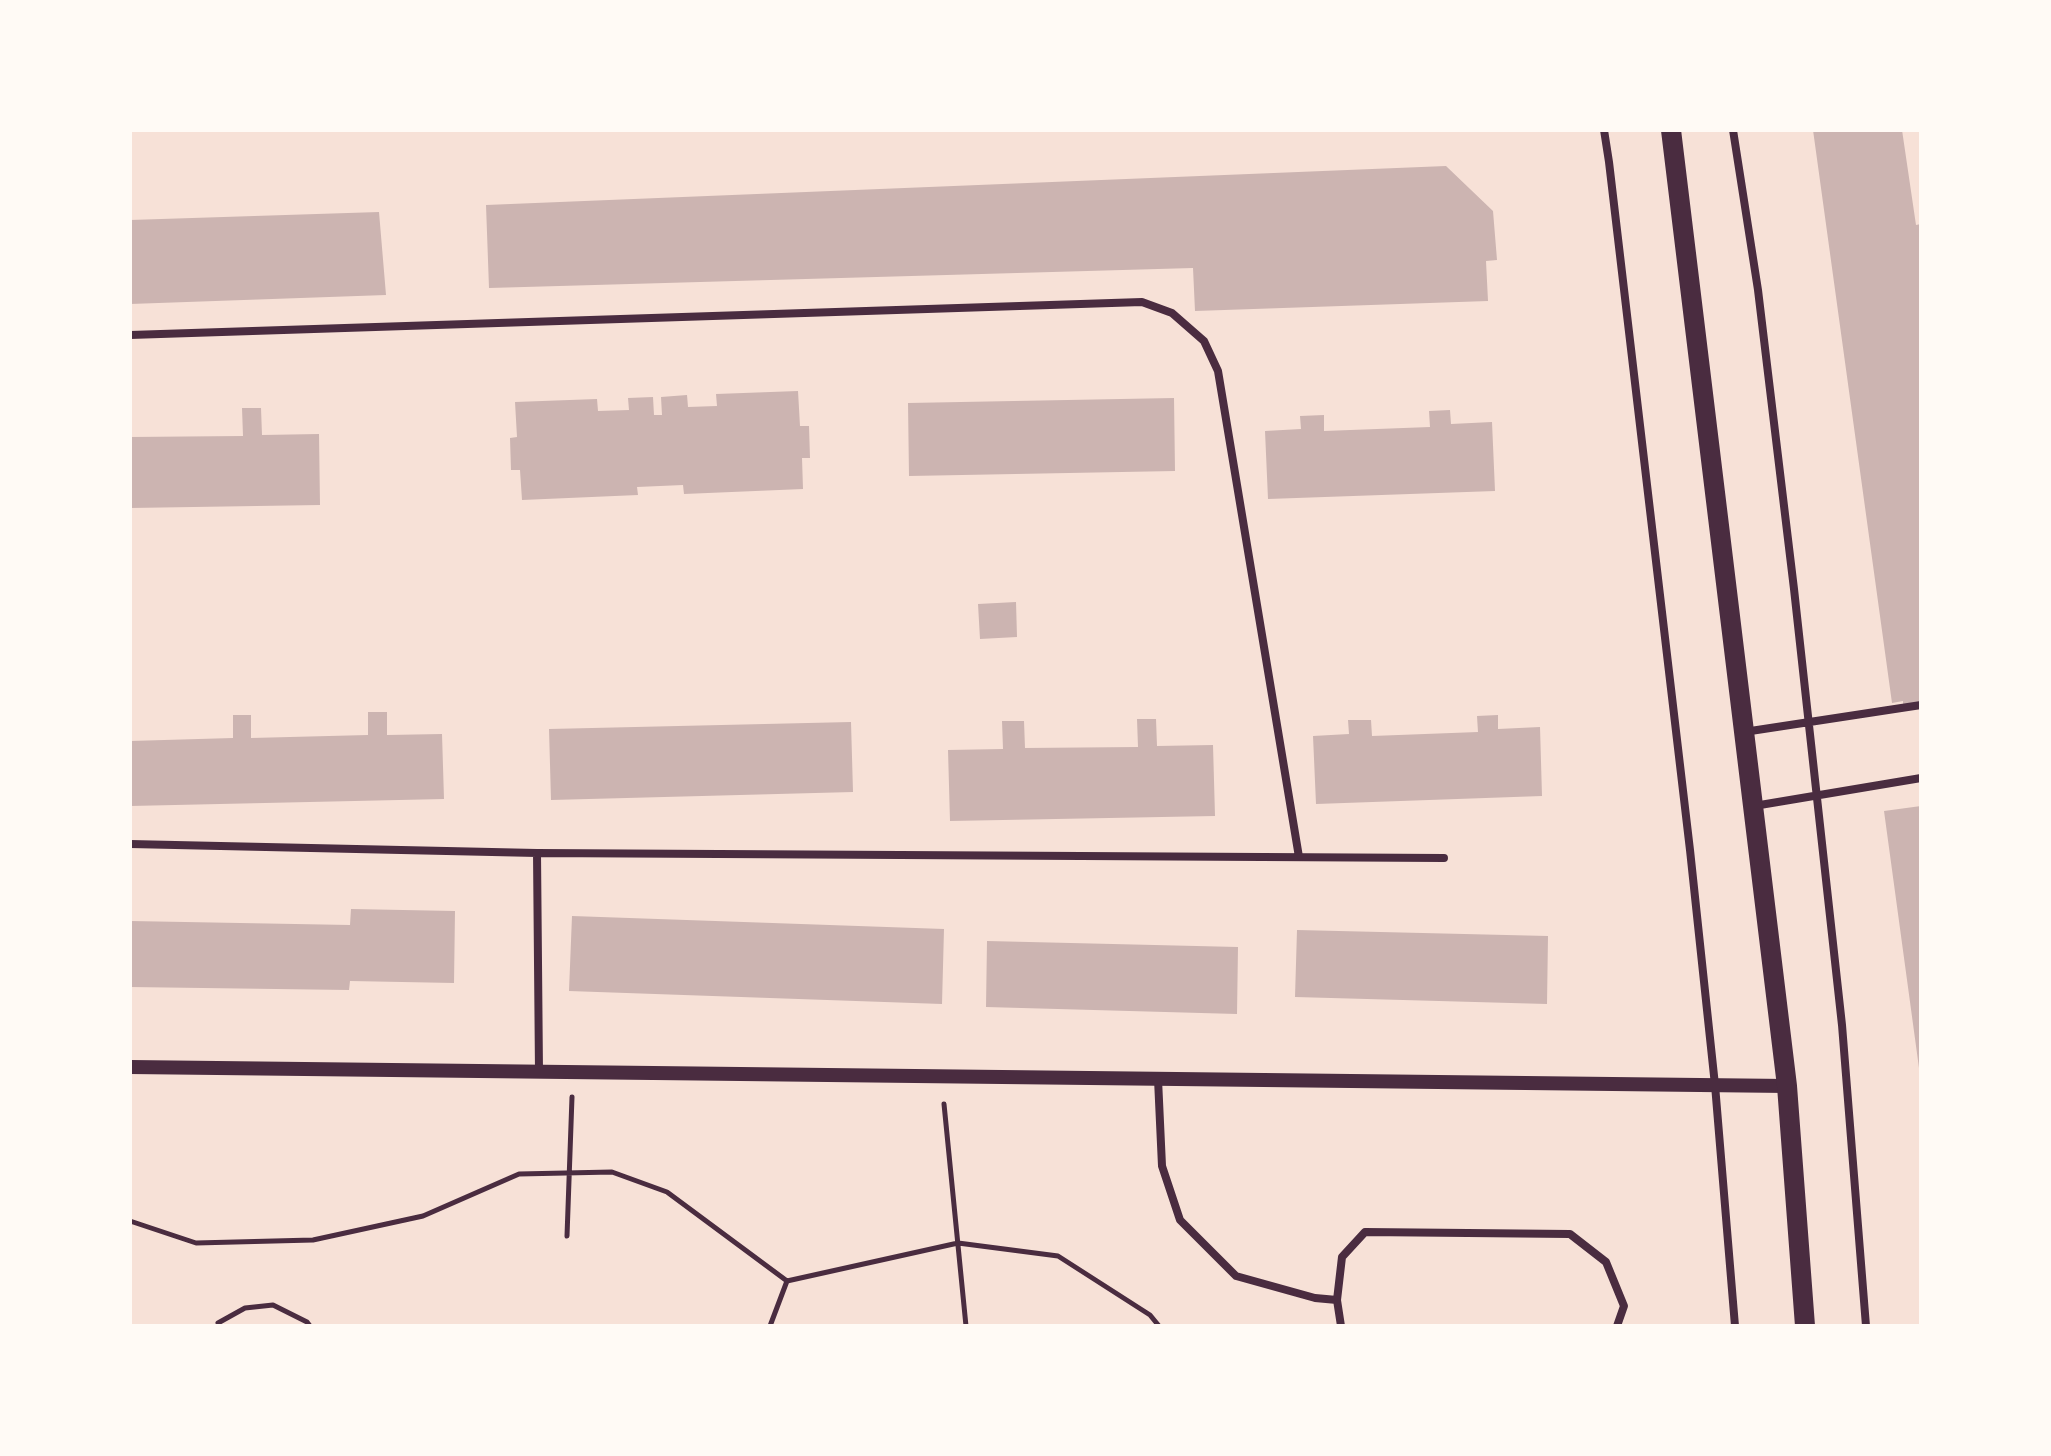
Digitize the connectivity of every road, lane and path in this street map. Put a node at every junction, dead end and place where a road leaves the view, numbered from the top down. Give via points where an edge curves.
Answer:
1 (1604, 130) edge
2 (1671, 130) edge
3 (1733, 130) edge
4 (130, 335) edge
5 (1921, 705) edge
6 (1808, 722) junction
7 (1744, 732) junction
8 (1921, 778) edge
9 (1817, 796) junction
10 (1753, 807) junction
11 (130, 844) edge
12 (537, 853) junction
13 (1299, 857) junction
14 (1444, 858) dead end
15 (130, 1067) edge
16 (539, 1072) junction
17 (572, 1072) junction
18 (941, 1077) junction
19 (1158, 1079) junction
20 (1715, 1085) junction
21 (1787, 1086) junction
22 (570, 1173) junction
23 (130, 1221) edge
24 (567, 1236) dead end
25 (958, 1243) junction
26 (787, 1281) junction
27 (1337, 1300) junction
28 (218, 1323) dead end
29 (310, 1326) edge
30 (770, 1326) edge
31 (966, 1326) edge
32 (1159, 1326) edge
33 (1341, 1326) edge
34 (1617, 1326) edge
35 (1735, 1326) edge
36 (1805, 1326) edge
37 (1866, 1326) edge

1 - 20 street
2 - 7 main road
3 - 6 street via 1758,290
4 - 13 street via 1142,302 1172,313 1204,341 1218,371
5 - 6 street
6 - 7 street
6 - 9 street
7 - 10 main road
8 - 9 street
9 - 10 street
9 - 37 street
10 - 21 main road
11 - 12 street
12 - 13 street
12 - 16 street
13 - 14 street
15 - 16 street
16 - 17 street
17 - 18 street
17 - 22 path
18 - 19 street
18 - 25 path
19 - 20 street
19 - 27 street via 1162,1166 1180,1220 1236,1276
20 - 21 street
20 - 35 street
21 - 36 main road
22 - 23 path via 519,1174 423,1216 313,1240 196,1243
22 - 24 path
22 - 26 path via 612,1172 667,1192
25 - 26 path
25 - 31 path
25 - 32 path via 1058,1256
26 - 30 path
27 - 33 street
27 - 34 street via 1342,1257 1365,1232 1570,1234 1606,1262 1624,1306
28 - 29 path via 245,1308 273,1305

